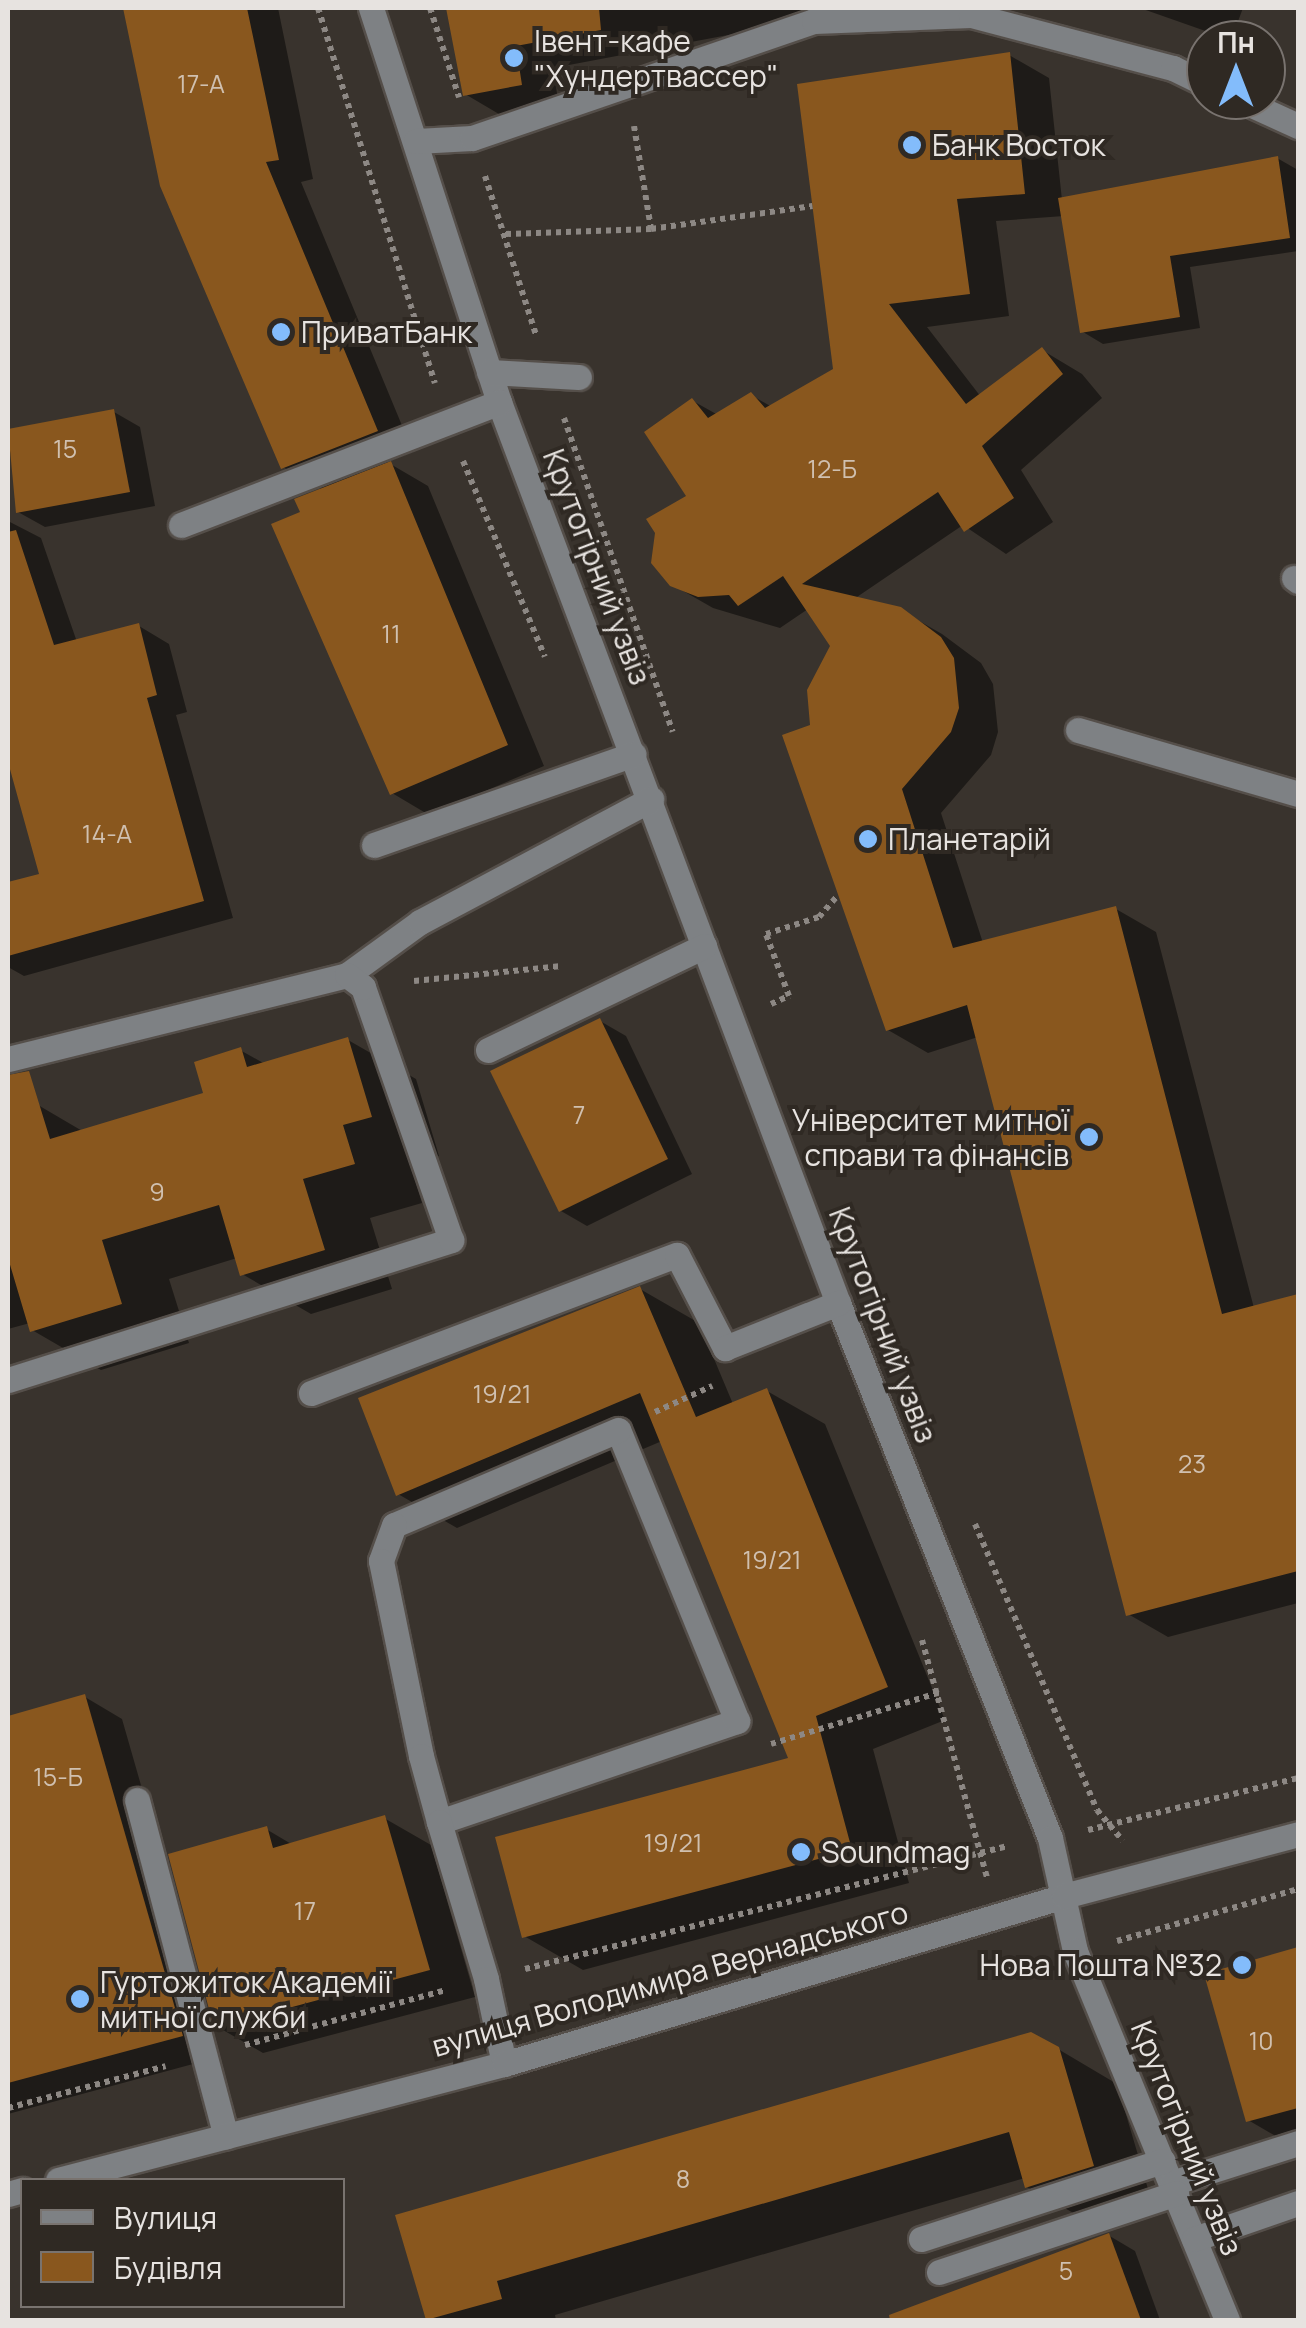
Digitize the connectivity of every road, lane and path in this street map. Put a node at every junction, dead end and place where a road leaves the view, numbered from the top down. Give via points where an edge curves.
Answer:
1 (318, 8) edge
2 (371, 8) edge
3 (430, 8) edge
4 (1186, 74) edge
5 (627, 84) junction
6 (472, 138) junction
7 (416, 142) junction
8 (812, 206) dead end
9 (651, 229) junction
10 (506, 234) junction
11 (488, 372) junction
12 (579, 377) dead end
13 (550, 379) junction
14 (499, 402) junction
15 (447, 422) junction
16 (181, 525) dead end
17 (554, 678) dead end
18 (1078, 730) dead end
19 (678, 747) dead end
20 (634, 754) junction
21 (1298, 794) edge
22 (651, 799) junction
23 (374, 845) dead end
24 (837, 896) dead end
25 (704, 946) junction
26 (568, 965) dead end
27 (355, 981) junction
28 (762, 986) dead end
29 (488, 1050) dead end
30 (8, 1059) edge
31 (838, 1302) junction
32 (8, 1380) edge
33 (716, 1384) dead end
34 (311, 1393) dead end
35 (644, 1416) dead end
36 (967, 1504) dead end
37 (914, 1620) dead end
38 (941, 1692) junction
39 (737, 1721) junction
40 (1298, 1778) edge
41 (137, 1800) dead end
42 (439, 1822) junction
43 (1298, 1834) edge
44 (982, 1851) dead end
45 (1298, 1890) edge
46 (1064, 1896) junction
47 (1160, 1930) dead end
48 (504, 2064) junction
49 (226, 2136) junction
50 (1298, 2143) edge
51 (66, 2178) edge
52 (1170, 2179) junction
53 (1298, 2203) edge
54 (922, 2239) dead end
55 (1194, 2239) junction
56 (939, 2272) dead end
57 (1227, 2320) edge

1 - 15 path
2 - 7 street, Крутогірний узвіз
3 - 6 path
4 - 5 street via 971,15 814,21
5 - 6 street
5 - 9 path
6 - 7 street
6 - 10 path
7 - 11 street, Крутогірний узвіз
8 - 9 path
9 - 10 path
10 - 13 path
11 - 13 street
11 - 14 street, Крутогірний узвіз
12 - 13 street
13 - 19 path
14 - 15 street
14 - 20 street, Крутогірний узвіз
15 - 16 street
15 - 17 path
18 - 21 street
20 - 22 street, Крутогірний узвіз
20 - 23 street
22 - 25 street, Крутогірний узвіз
22 - 27 street via 382,950
24 - 28 path via 818,918 766,934 789,996 768,1005
25 - 29 street
25 - 31 street, Крутогірний узвіз
26 - 27 path
27 - 30 street
27 - 32 street via 452,1240
31 - 34 street via 725,1348 676,1255
31 - 46 street, Крутогірний узвіз via 1050,1838
33 - 35 path
36 - 40 path via 1098,1810 1116,1825
37 - 38 path
38 - 39 path via 754,1749
38 - 44 path
39 - 42 street
39 - 42 street via 618,1430 394,1526 381,1560
41 - 49 street
42 - 48 street
43 - 46 street, вулиця Володимира Вернадського
45 - 47 path
46 - 48 street, вулиця Володимира Вернадського
46 - 52 street, Крутогірний узвіз via 1075,1951
48 - 49 street, вулиця Володимира Вернадського
49 - 51 street, вулиця Володимира Вернадського
50 - 52 street
52 - 54 street
52 - 55 street, Крутогірний узвіз
52 - 56 street
53 - 55 street
55 - 57 street, Крутогірний узвіз

